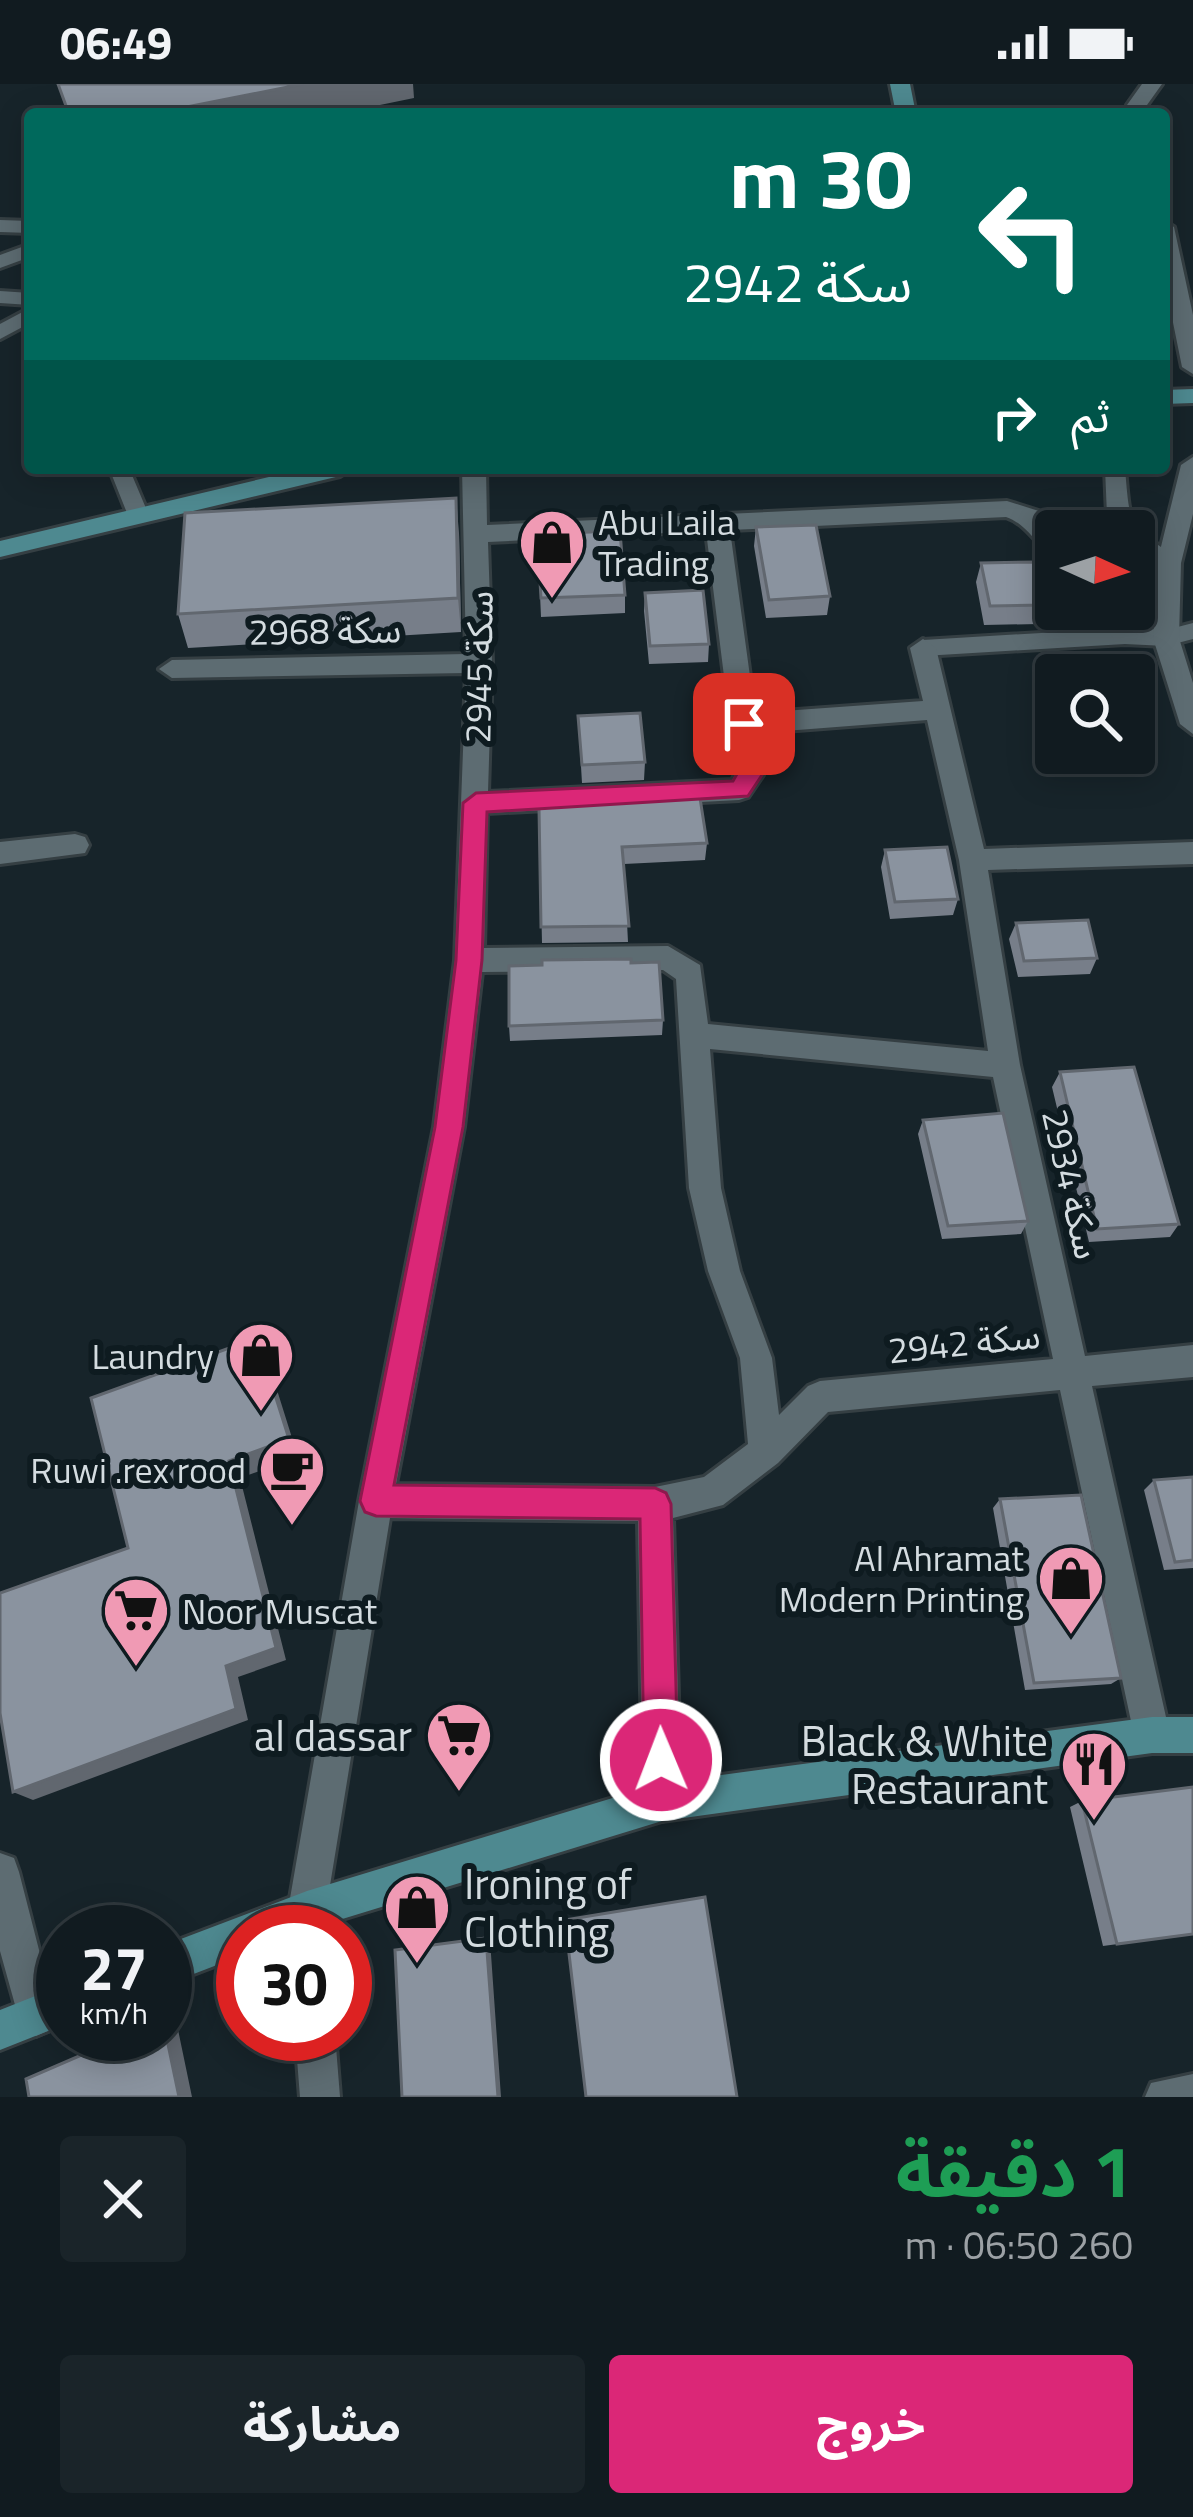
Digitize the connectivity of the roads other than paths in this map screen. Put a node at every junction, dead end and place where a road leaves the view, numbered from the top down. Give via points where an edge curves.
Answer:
1 (1182, 258) edge
2 (1193, 367) edge
3 (1193, 465) edge
4 (121, 474) edge
5 (313, 474) edge
6 (474, 474) edge
7 (1115, 474) edge
8 (1118, 510) edge
9 (137, 513) junction
10 (1035, 519) edge
11 (717, 523) junction
12 (478, 534) junction
13 (0, 549) edge
14 (1155, 554) edge
15 (1168, 563) junction
16 (1120, 630) edge
17 (1193, 632) edge
18 (1125, 636) junction
19 (1166, 638) junction
20 (923, 648) joint
21 (479, 663) junction
22 (172, 668) dead end
23 (938, 710) junction
24 (744, 724) junction
25 (1193, 724) edge
26 (476, 803) junction
27 (75, 845) dead end
28 (0, 853) edge
29 (1193, 853) edge
30 (973, 860) junction
31 (469, 960) junction
32 (694, 1035) junction
33 (1004, 1065) junction
34 (1193, 1361) edge
35 (1075, 1370) junction
36 (766, 1451) junction
37 (376, 1501) junction
38 (655, 1504) junction
39 (1152, 1735) junction
40 (1193, 1735) edge
41 (662, 1802) junction
42 (0, 1872) edge
43 (311, 1905) edge
44 (356, 1905) edge
45 (33, 2017) edge
46 (318, 2061) edge
47 (1193, 2094) edge
48 (320, 2097) edge
49 (1166, 2097) edge

1 - 2 street
3 - 15 street
4 - 9 lane
5 - 9 street
6 - 12 street, سكة 2945
7 - 8 lane
9 - 13 street
10 - 11 street via 1007,509
11 - 12 street
11 - 24 street
12 - 21 street, سكة 2945
14 - 15 lane
15 - 19 street
16 - 18 street
17 - 19 lane
18 - 19 lane
18 - 20 lane
19 - 25 street
20 - 23 street, سكة 2934
21 - 22 street, سكة 2968
21 - 26 street, سكة 2945
23 - 24 street
23 - 30 street, سكة 2934
24 - 26 street via 750,775 740,790
26 - 31 street, سكة 2945
27 - 28 street
29 - 30 street
30 - 33 street, سكة 2934
31 - 32 street via 668,958 690,973
31 - 37 street, سكة 2945 via 449,1127
32 - 33 street
32 - 36 street via 706,1188 724,1271 757,1358
33 - 35 street, سكة 2934
34 - 35 street, سكة 2942
35 - 36 street, سكة 2942 via 820,1396
35 - 39 street, سكة 2934
36 - 38 street, سكة 2942 via 711,1493
37 - 38 street, سكة 2942
37 - 43 street, سكة 2945
38 - 41 street
39 - 40 street
39 - 41 street
41 - 44 street
42 - 45 street
46 - 48 street
47 - 49 street

